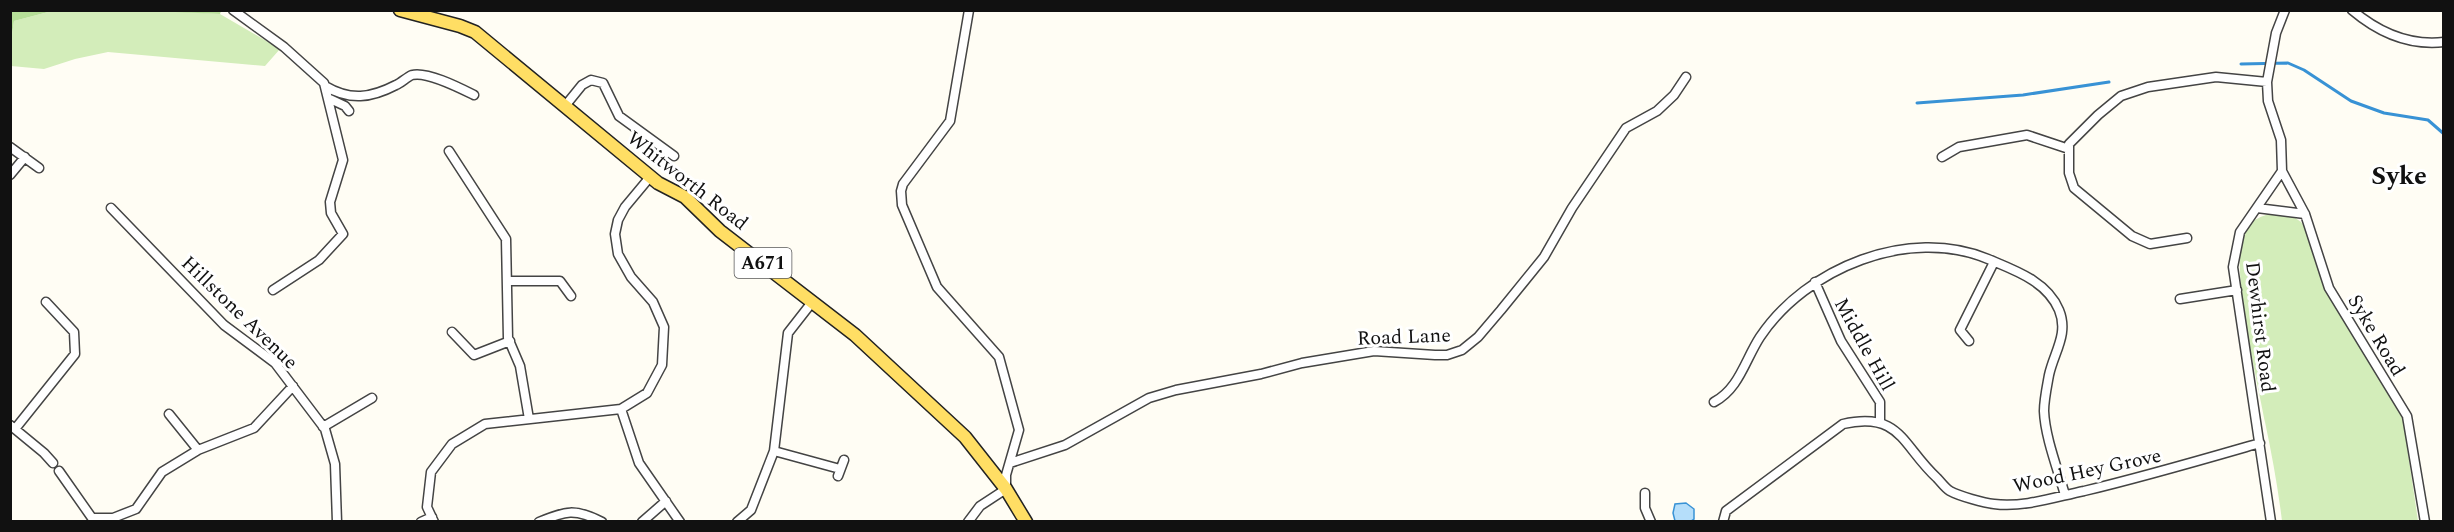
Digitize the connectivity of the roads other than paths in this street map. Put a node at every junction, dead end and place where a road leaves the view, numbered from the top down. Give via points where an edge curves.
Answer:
1 (233, 10) edge
2 (400, 10) edge
3 (969, 10) edge
4 (2284, 10) edge
5 (2352, 10) edge
6 (2444, 42) edge
7 (1686, 77) dead end
8 (2267, 82) junction
9 (325, 86) junction
10 (474, 94) dead end
11 (328, 98) junction
12 (565, 106) junction
13 (350, 111) dead end
14 (10, 147) edge
15 (2069, 149) junction
16 (449, 151) dead end
17 (674, 156) dead end
18 (1942, 157) dead end
19 (26, 158) junction
20 (39, 168) dead end
21 (2282, 171) junction
22 (10, 175) edge
23 (650, 177) junction
24 (111, 208) dead end
25 (2257, 208) junction
26 (2305, 214) junction
27 (2187, 238) dead end
28 (1994, 262) junction
29 (507, 281) junction
30 (1815, 282) junction
31 (273, 290) dead end
32 (2237, 290) junction
33 (571, 296) dead end
34 (2180, 299) dead end
35 (813, 301) junction
36 (46, 302) dead end
37 (452, 332) dead end
38 (510, 341) junction
39 (1969, 341) dead end
40 (293, 387) junction
41 (372, 398) dead end
42 (1714, 402) dead end
43 (621, 409) junction
44 (169, 414) dead end
45 (529, 419) junction
46 (1880, 422) junction
47 (13, 427) edge
48 (323, 427) junction
49 (2260, 443) junction
50 (198, 450) junction
51 (774, 451) junction
52 (1010, 463) junction
53 (841, 468) dead end
54 (1006, 489) junction
55 (1645, 493) dead end
56 (2065, 495) junction
57 (666, 501) junction
58 (433, 519) edge
59 (337, 522) edge
60 (421, 522) edge
61 (539, 522) edge
62 (602, 522) edge
63 (642, 522) edge
64 (680, 522) edge
65 (737, 522) edge
66 (968, 522) edge
67 (1026, 522) edge
68 (1651, 522) edge
69 (1723, 522) edge
70 (2271, 522) edge
71 (2425, 522) edge

1 - 9 street via 306,64
2 - 12 main road, Whitworth Road / A671 via 475,32
3 - 52 street via 950,121 901,191 936,287 999,357 1019,430
4 - 8 street
5 - 6 street via 2386,33 2429,44
7 - 52 street, Road Lane via 1657,111 1626,128 1544,257 1502,310 1462,350 1447,355 1374,351 1176,390 1149,398 1065,445
8 - 15 street via 2216,77 2148,87 2121,96 2069,144
8 - 21 street via 2268,101 2281,140
9 - 10 street via 362,97 379,94 413,75 437,78
9 - 11 street
11 - 13 street
11 - 31 street via 343,160 330,201 331,213 343,234 319,260
12 - 17 street via 582,85 591,80 603,83 620,116
12 - 23 main road, Whitworth Road / A671
14 - 19 street
15 - 18 street via 2027,135 1959,147
15 - 27 street via 2069,173 2074,188 2132,236 2150,244
16 - 29 street via 506,239
19 - 20 street
19 - 22 street
21 - 25 street, Dewhirst Road
21 - 26 street, Syke Road
23 - 35 main road, Whitworth Road / A671 via 685,197 720,231
23 - 43 street via 625,207 615,234 618,254 631,277 653,302 664,327 662,364 647,393
24 - 40 street, Hillstone Avenue via 224,325 275,363
25 - 26 street
25 - 32 street, Dewhirst Road via 2240,232 2233,267
26 - 71 street, Syke Road via 2329,288 2407,416
28 - 30 street via 1969,251 1921,247 1872,256
28 - 39 street via 1960,330
28 - 56 street via 2013,268 2042,286 2060,312 2064,330 2049,375 2044,412
29 - 33 street via 560,281
29 - 38 street
30 - 42 street via 1790,302 1761,336 1728,395
30 - 46 street, Middle Hill via 1841,341 1880,402
32 - 34 street
32 - 49 street, Dewhirst Road
35 - 51 street via 788,333
35 - 54 main road, Whitworth Road / A671 via 965,437
36 - 47 street via 74,332 75,354
37 - 38 street via 474,355
38 - 45 street via 520,366
40 - 48 street, Hillstone Avenue
40 - 50 street via 254,428
41 - 48 street
43 - 45 street
43 - 57 street via 639,463
44 - 50 street
45 - 58 street via 485,424 452,444 431,472 428,507
46 - 56 street, Wood Hey Grove via 1897,432 1950,491 1993,504 2021,504
46 - 69 street via 1843,424 1726,511
47 - 50 street via 44,453 92,518 112,518 136,508 162,472
48 - 59 street, Hillstone Avenue via 334,464
49 - 56 street, Wood Hey Grove via 2163,472
49 - 70 street, Dewhirst Road
51 - 53 street
51 - 65 street via 751,510
52 - 54 street
54 - 66 street via 980,506
54 - 67 main road, Whitworth Road / A671
55 - 68 street via 1645,508
57 - 63 street
57 - 64 street
58 - 60 street
61 - 62 street via 566,511

